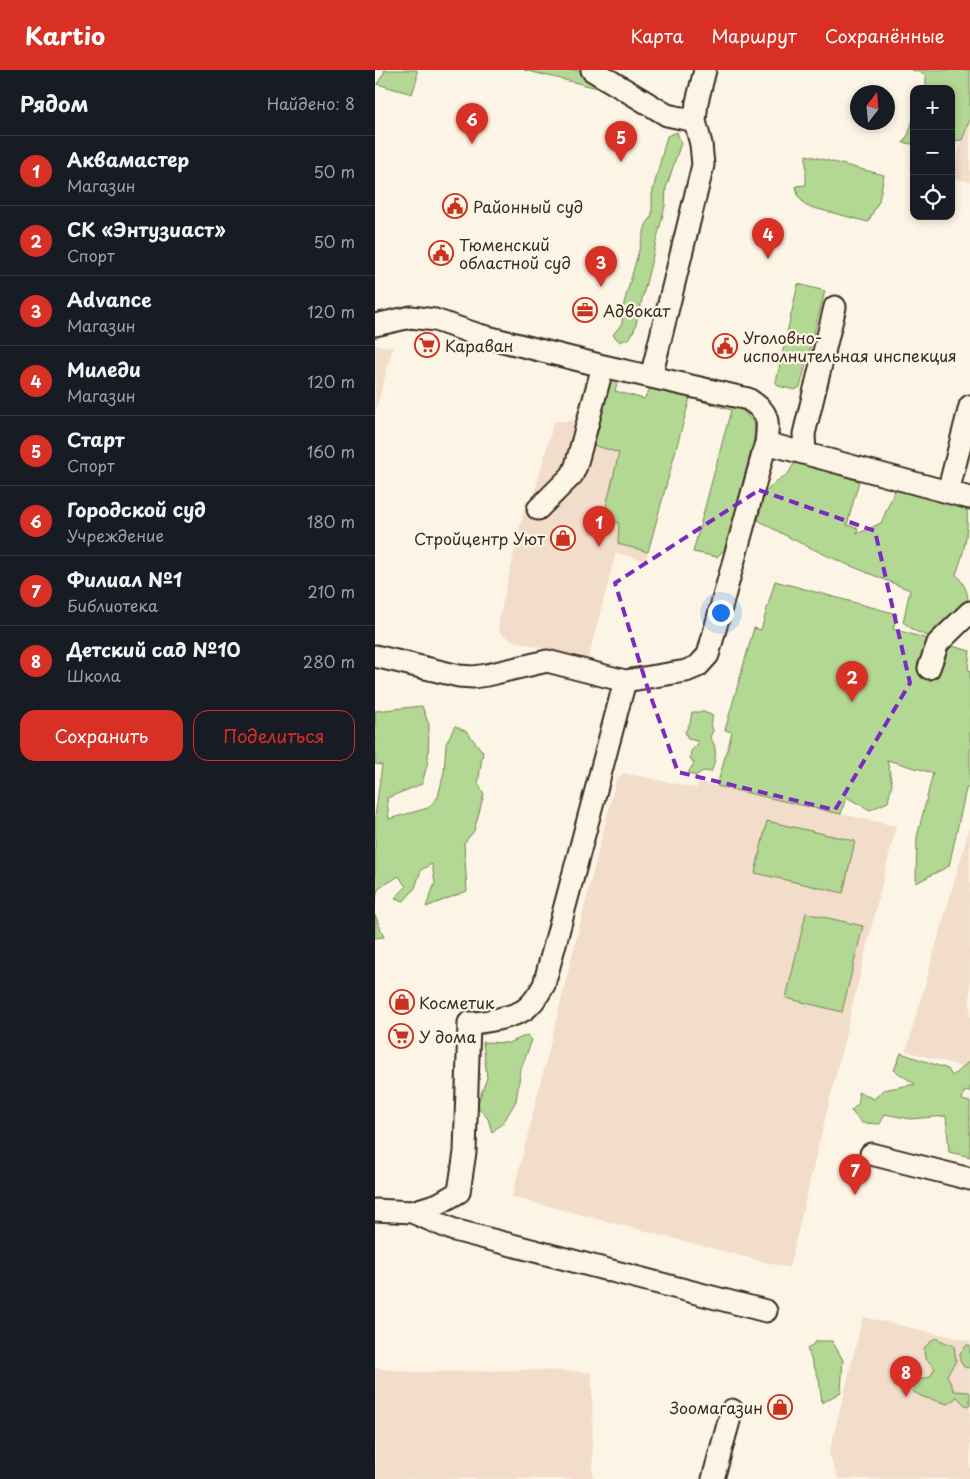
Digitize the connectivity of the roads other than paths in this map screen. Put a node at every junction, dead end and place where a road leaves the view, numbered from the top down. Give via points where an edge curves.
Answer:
1 (592, 70) edge
2 (705, 70) edge
3 (695, 122) junction
4 (835, 308) dead end
5 (375, 325) edge
6 (603, 366) junction
7 (651, 377) junction
8 (970, 406) edge
9 (766, 443) junction
10 (805, 453) junction
11 (948, 492) junction
12 (970, 498) edge
13 (538, 509) dead end
14 (970, 612) edge
15 (375, 656) edge
16 (929, 668) dead end
17 (625, 681) junction
18 (871, 1154) dead end
19 (970, 1179) edge
20 (375, 1210) edge
21 (412, 1212) junction
22 (766, 1311) dead end
23 (732, 1410) dead end
24 (713, 1479) edge

1 - 3 street via 667,115
2 - 3 street
3 - 7 street via 703,165
4 - 10 street via 804,434
5 - 6 street via 411,317 435,320
6 - 7 street
6 - 13 street via 572,475
7 - 9 street via 747,399 762,408 768,423
8 - 11 street
9 - 10 street
9 - 17 street via 707,655 698,666 686,671
10 - 11 street
11 - 12 street
14 - 16 street via 938,643
15 - 17 street via 473,677 547,661
17 - 21 street via 544,985 523,1010 485,1022 469,1023 465,1152 459,1192 438,1204
18 - 19 street
20 - 21 street
21 - 22 street via 454,1230
23 - 24 street

